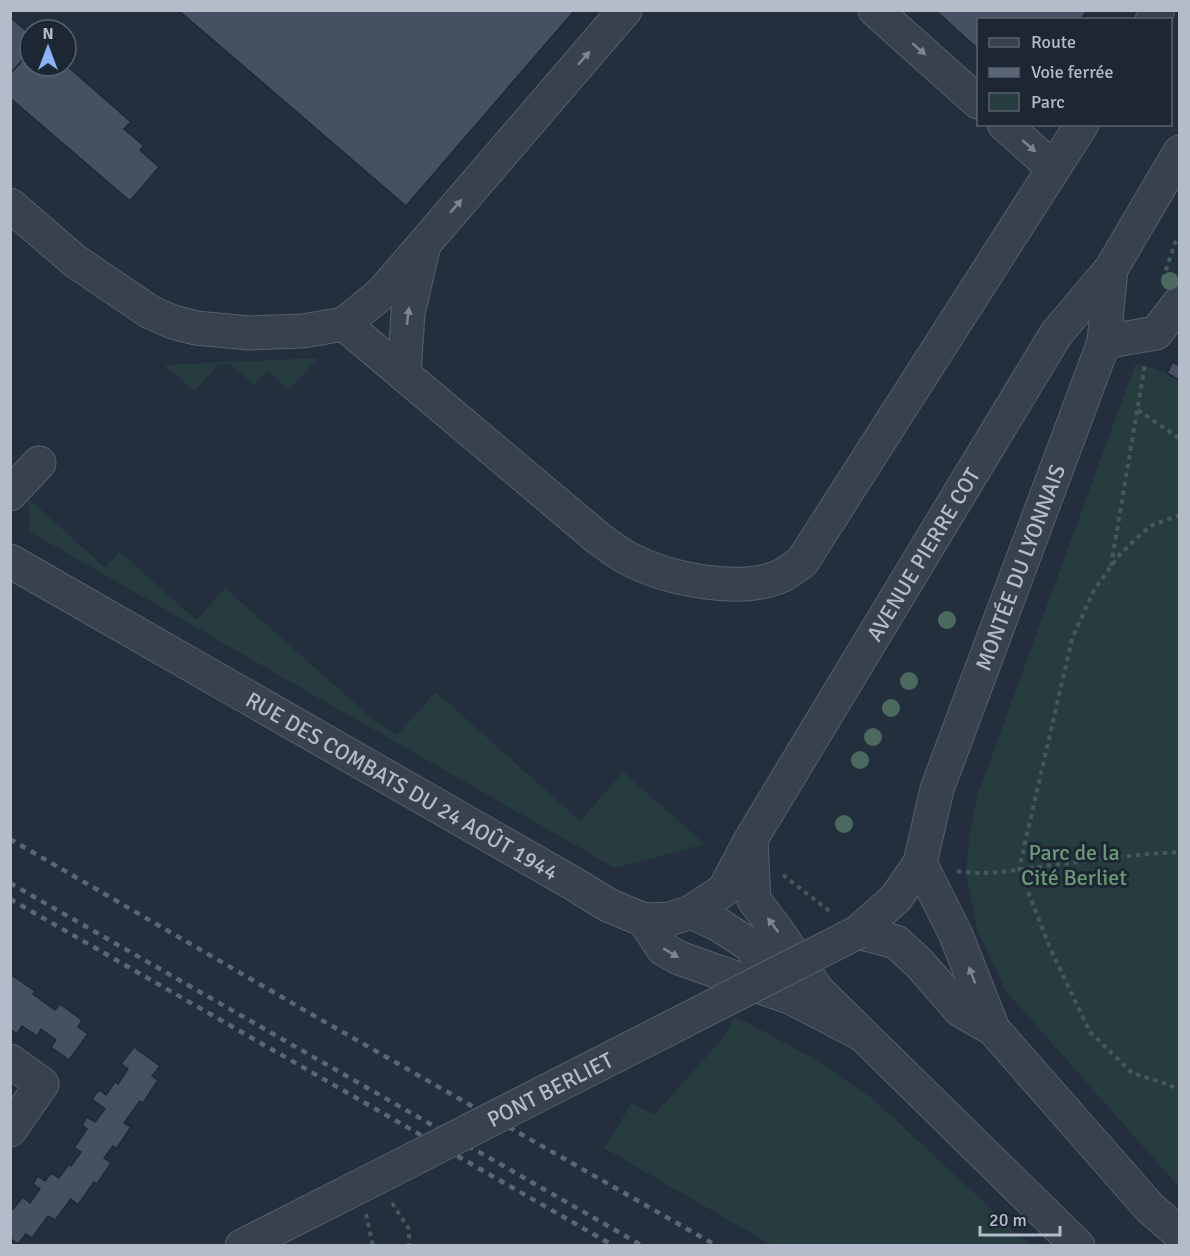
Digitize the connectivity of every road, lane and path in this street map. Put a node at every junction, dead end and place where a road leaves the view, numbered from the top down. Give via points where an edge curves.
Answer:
1 (625, 10) edge
2 (875, 10) edge
3 (977, 101) edge
4 (1006, 126) edge
5 (1081, 126) edge
6 (1179, 152) edge
7 (1053, 168) junction
8 (10, 205) edge
9 (425, 242) junction
10 (1111, 269) junction
11 (1179, 302) edge
12 (344, 324) junction
13 (1144, 335) junction
14 (1104, 342) junction
15 (404, 375) junction
16 (1138, 410) junction
17 (1179, 439) edge
18 (39, 463) dead end
19 (10, 495) edge
20 (1179, 515) edge
21 (10, 561) edge
22 (1111, 567) junction
23 (751, 839) junction
24 (1179, 852) edge
25 (920, 863) junction
26 (1019, 870) junction
27 (778, 872) dead end
28 (966, 873) dead end
29 (691, 912) junction
30 (644, 920) junction
31 (858, 932) junction
32 (792, 998) junction
33 (993, 1029) junction
34 (863, 1035) junction
35 (10, 1061) edge
36 (1179, 1091) edge
37 (10, 1130) edge
38 (390, 1170) junction
39 (1179, 1234) edge
40 (242, 1245) edge
41 (409, 1245) edge
42 (1078, 1245) edge

9 -> 1 street
2 -> 3 street
4 -> 7 street
5 - 7 street
6 - 10 street, AVENUE PIERRE COT
7 - 15 street via 802,561 782,575 753,583 713,584 672,575 630,559 598,538
8 - 12 street via 75,261 150,312 173,322 249,333 303,331
9 - 12 street via 382,293
15 -> 9 street via 408,313
10 - 14 street, MONTÉE DU LYONNAIS
10 - 23 street, AVENUE PIERRE COT via 1056,334
11 - 13 street via 1156,333
12 - 15 street
13 - 14 street
13 - 16 path via 1145,366
14 - 25 street, MONTÉE DU LYONNAIS via 937,789
16 - 17 path
16 - 22 path
18 - 19 street
20 - 22 path via 1150,526
21 - 30 street, RUE DES COMBATS DU 24 AOÛT 1944 via 608,905
22 - 26 path via 1094,590 1072,639
23 - 29 street, AVENUE PIERRE COT via 724,890
34 -> 23 street via 817,990 754,900
24 - 26 path
25 - 31 street, MONTÉE DU LYONNAIS via 896,898
33 -> 25 street via 956,935
26 - 28 path
26 - 36 path via 1090,1032 1132,1074
27 - 31 path
29 - 30 street, AVENUE PIERRE COT via 670,919
29 - 32 street via 750,945 774,981
30 -> 32 street via 663,949 679,958
31 - 33 street via 896,942 960,1010
31 - 38 street, PONT BERLIET, bridge
32 - 34 street
33 - 39 street via 1150,1208
34 - 42 street
35 - 37 street via 42,1084
38 - 40 street, PONT BERLIET
38 - 41 path via 388,1198 410,1229

